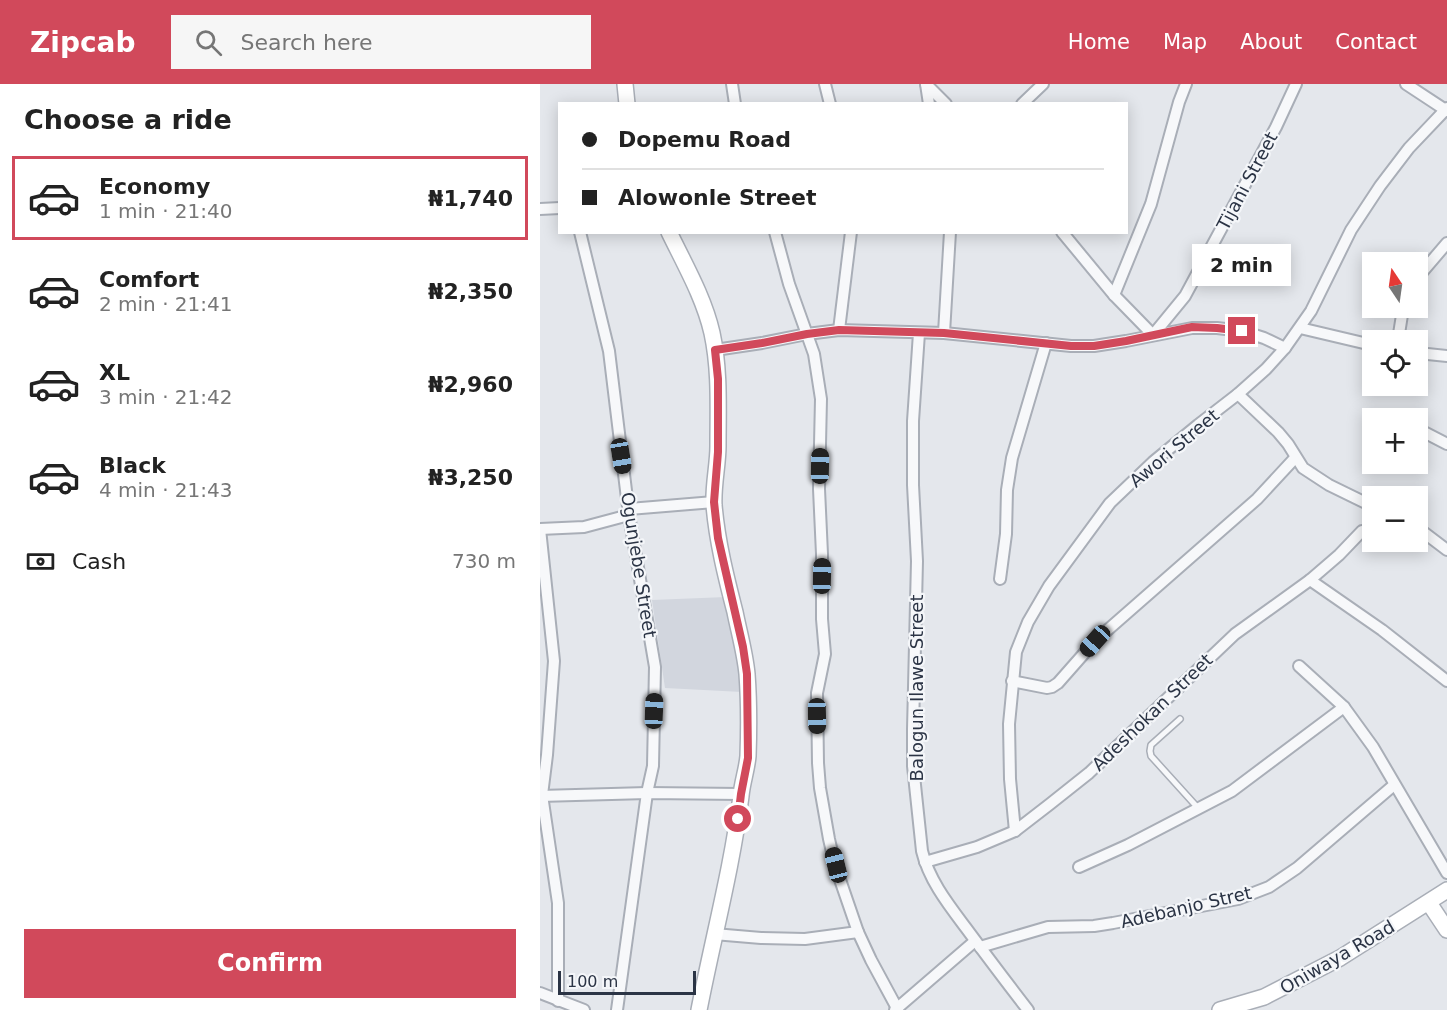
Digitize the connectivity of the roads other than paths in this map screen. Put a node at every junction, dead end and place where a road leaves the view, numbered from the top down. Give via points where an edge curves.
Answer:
1 (625, 84) edge
2 (732, 84) edge
3 (825, 84) edge
4 (926, 84) edge
5 (1043, 84) edge
6 (1186, 84) edge
7 (1296, 84) edge
8 (1406, 84) edge
9 (627, 102) edge
10 (735, 102) edge
11 (830, 102) edge
12 (929, 102) edge
13 (944, 102) edge
14 (1024, 102) edge
15 (1446, 110) edge
16 (558, 208) edge
17 (540, 209) edge
18 (580, 234) edge
19 (670, 234) edge
20 (776, 234) edge
21 (850, 234) edge
22 (950, 234) edge
23 (1064, 234) edge
24 (1447, 243) edge
25 (1428, 265) edge
26 (1114, 295) junction
27 (1300, 328) junction
28 (839, 330) junction
29 (920, 333) junction
30 (944, 333) junction
31 (807, 334) junction
32 (1153, 335) junction
33 (1046, 343) junction
34 (1362, 343) edge
35 (1285, 348) junction
36 (715, 350) junction
37 (1428, 353) edge
38 (1444, 353) edge
39 (1238, 394) junction
40 (1428, 434) edge
41 (1447, 444) edge
42 (1295, 458) junction
43 (1362, 501) edge
44 (714, 502) junction
45 (629, 512) junction
46 (540, 529) edge
47 (1362, 531) dead end
48 (1428, 536) edge
49 (1447, 550) edge
50 (1000, 579) dead end
51 (1310, 579) junction
52 (1299, 666) dead end
53 (1012, 681) junction
54 (1447, 681) edge
55 (1344, 707) junction
56 (1180, 719) dead end
57 (1394, 785) junction
58 (647, 792) junction
59 (741, 794) junction
60 (541, 796) edge
61 (1199, 810) junction
62 (1015, 831) junction
63 (925, 862) junction
64 (1079, 867) dead end
65 (1447, 873) edge
66 (1447, 890) edge
67 (1429, 903) junction
68 (1447, 930) edge
69 (858, 932) junction
70 (714, 934) junction
71 (977, 944) junction
72 (540, 993) edge
73 (558, 1001) junction
74 (897, 1009) edge
75 (584, 1010) edge
76 (617, 1010) edge
77 (699, 1010) edge
78 (1028, 1010) edge
79 (1220, 1010) edge

1 - 9 main road
2 - 10 street
3 - 11 street
4 - 12 street
4 - 13 street
5 - 14 street
6 - 26 street via 1151,204
7 - 32 street, Tijani Street via 1185,296
8 - 15 street
15 - 27 street, Awori Street via 1409,148 1350,230
16 - 17 street
18 - 45 street, Ogunjebe Street via 609,351
19 - 36 main road via 707,317
20 - 31 street
21 - 28 street
22 - 30 street
23 - 26 street
24 - 25 street
26 - 32 street
27 - 34 street
27 - 35 street, Awori Street
28 - 29 street
28 - 31 street
29 - 30 street
29 - 63 street, Balogun Ilawe Street via 913,421 917,561 913,766
30 - 33 street
31 - 36 street
31 - 69 street via 820,399 825,654 817,693 820,789 831,847
32 - 33 street via 1094,346
32 - 35 street via 1192,327 1217,328 1242,331
33 - 50 street via 1012,458
35 - 39 street, Awori Street
36 - 44 main road via 718,452
37 - 38 street
39 - 42 street via 1278,432
39 - 53 street, Awori Street via 1153,462 1110,503 1049,586 1028,622 1016,652
40 - 41 street
42 - 43 street via 1329,485
42 - 53 street via 1257,499 1095,641 1058,683 1047,687
44 - 45 street
44 - 59 main road via 747,674 748,758
45 - 46 street via 610,522 584,527
45 - 58 street, Ogunjebe Street via 656,667 653,766
46 - 60 street via 554,661
47 - 51 street, Adeshokan Street
48 - 49 street
51 - 54 street
51 - 62 street, Adeshokan Street via 1235,634 1089,772
52 - 55 street
53 - 62 street, Awori Street via 1009,735
55 - 57 street
55 - 61 street via 1253,777
56 - 61 lane via 1151,746 1151,756
57 - 65 street
57 - 71 street, Adebanjo Stret via 1297,868 1269,887 1238,899 1094,926 1048,927
58 - 59 street
58 - 60 street
58 - 76 street, Ogunjebe Street
59 - 70 main road via 732,859
60 - 73 street via 558,903
61 - 64 street
62 - 63 street, Adeshokan Street
63 - 71 street, Balogun Ilawe Street via 942,895
66 - 67 main road, Oniwaya Road
67 - 68 main road
67 - 79 main road, Oniwaya Road via 1296,981 1264,997
69 - 70 street via 805,939
69 - 74 street
70 - 77 main road
71 - 74 street, Adebanjo Stret
71 - 78 street, Balogun Ilawe Street
72 - 73 street
73 - 75 street

